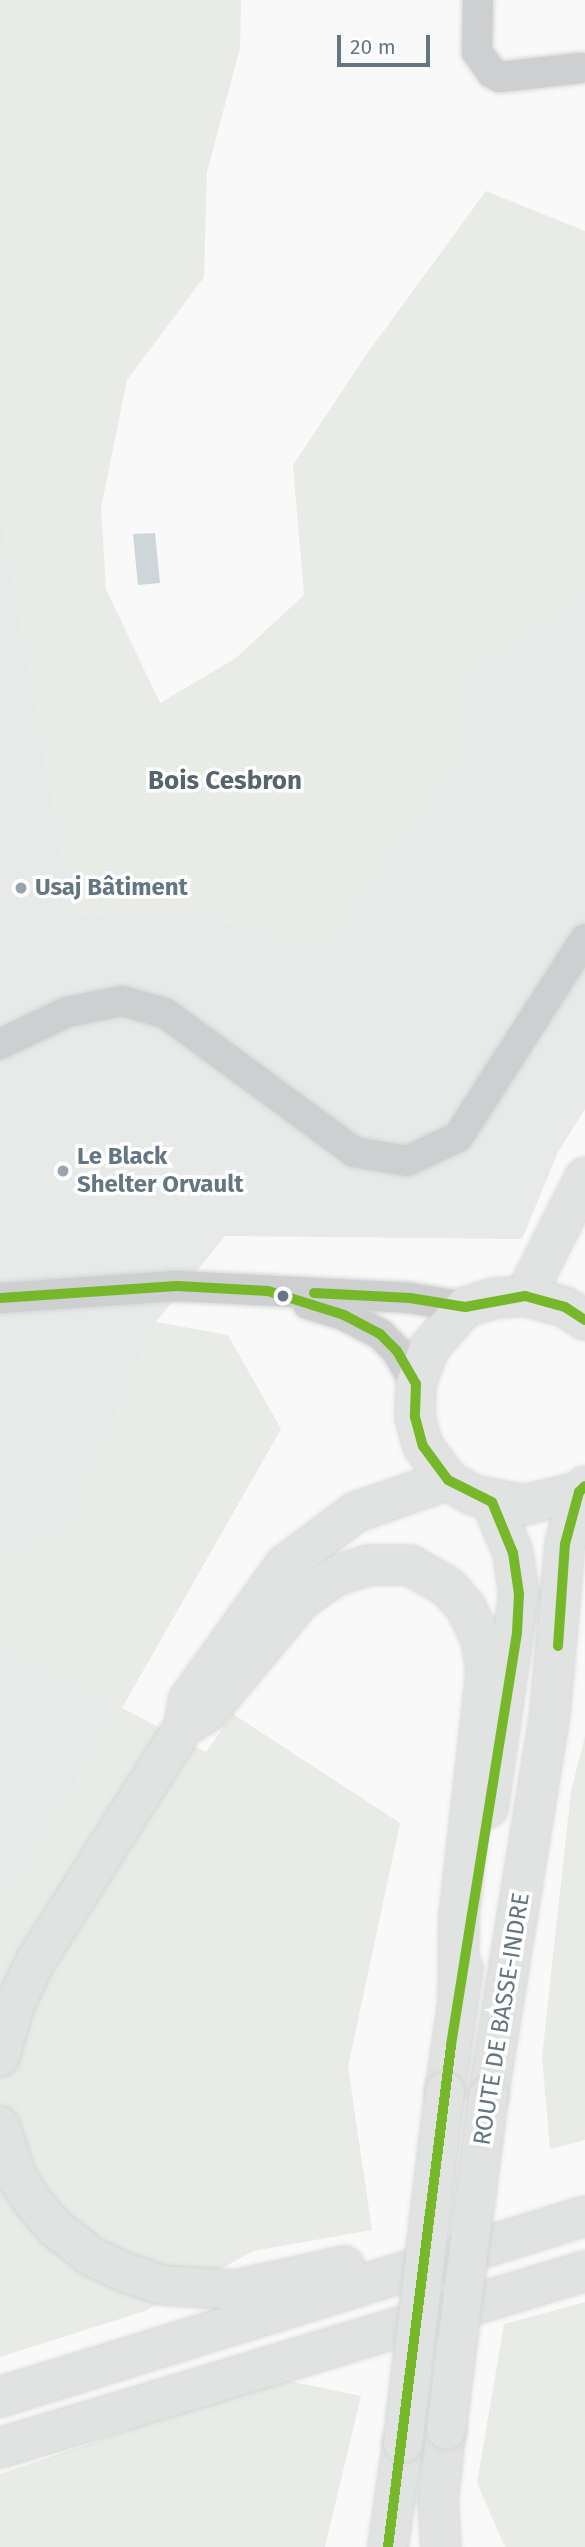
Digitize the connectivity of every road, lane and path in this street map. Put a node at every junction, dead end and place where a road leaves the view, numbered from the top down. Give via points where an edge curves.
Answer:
1 (478, 0) edge
2 (580, 68) dead end
3 (585, 939) edge
4 (0, 1044) edge
5 (585, 1177) edge
6 (268, 1291) junction
7 (525, 1296) junction
8 (0, 1298) edge
9 (465, 1307) junction
10 (585, 1320) edge
11 (416, 1384) junction
12 (448, 1480) junction
13 (582, 1489) edge
14 (492, 1502) junction
15 (184, 1726) junction
16 (458, 2000) junction
17 (0, 2057) edge
18 (0, 2126) edge
19 (585, 2216) edge
20 (445, 2260) junction
21 (585, 2271) edge
22 (0, 2397) edge
23 (0, 2448) edge
24 (388, 2547) edge
25 (441, 2547) edge

1 - 2 street via 477,52 492,73 500,77
3 - 4 street via 458,1136 407,1161 354,1152 165,1013 122,1001 67,1012
5 - 7 main road
6 - 8 street via 177,1286
6 - 9 street via 410,1298
6 - 11 street via 344,1315 380,1334 397,1351
7 - 9 main road
7 - 10 main road via 565,1307
9 - 11 main road via 429,1348
11 - 12 main road via 415,1418 423,1446
12 - 14 main road
12 - 15 main road via 356,1513 285,1565 189,1699
13 - 14 main road via 524,1505
13 - 25 main road, ROUTE DE BASSE-INDRE, bridge via 565,1544 550,1712 488,2096 438,2501
14 - 16 main road, ROUTE DE BASSE-INDRE via 513,1553 519,1594 517,1633
15 - 16 main road via 208,1712 302,1600 335,1576 368,1565 410,1565 448,1587 466,1608 481,1639 486,1672 459,1918
15 - 17 main road via 35,1962 15,2004
16 - 24 main road, ROUTE DE BASSE-INDRE, bridge
18 - 20 main road via 18,2178 54,2227 92,2257 162,2285 236,2290 389,2254
19 - 20 main road
20 - 22 main road
21 - 23 main road

